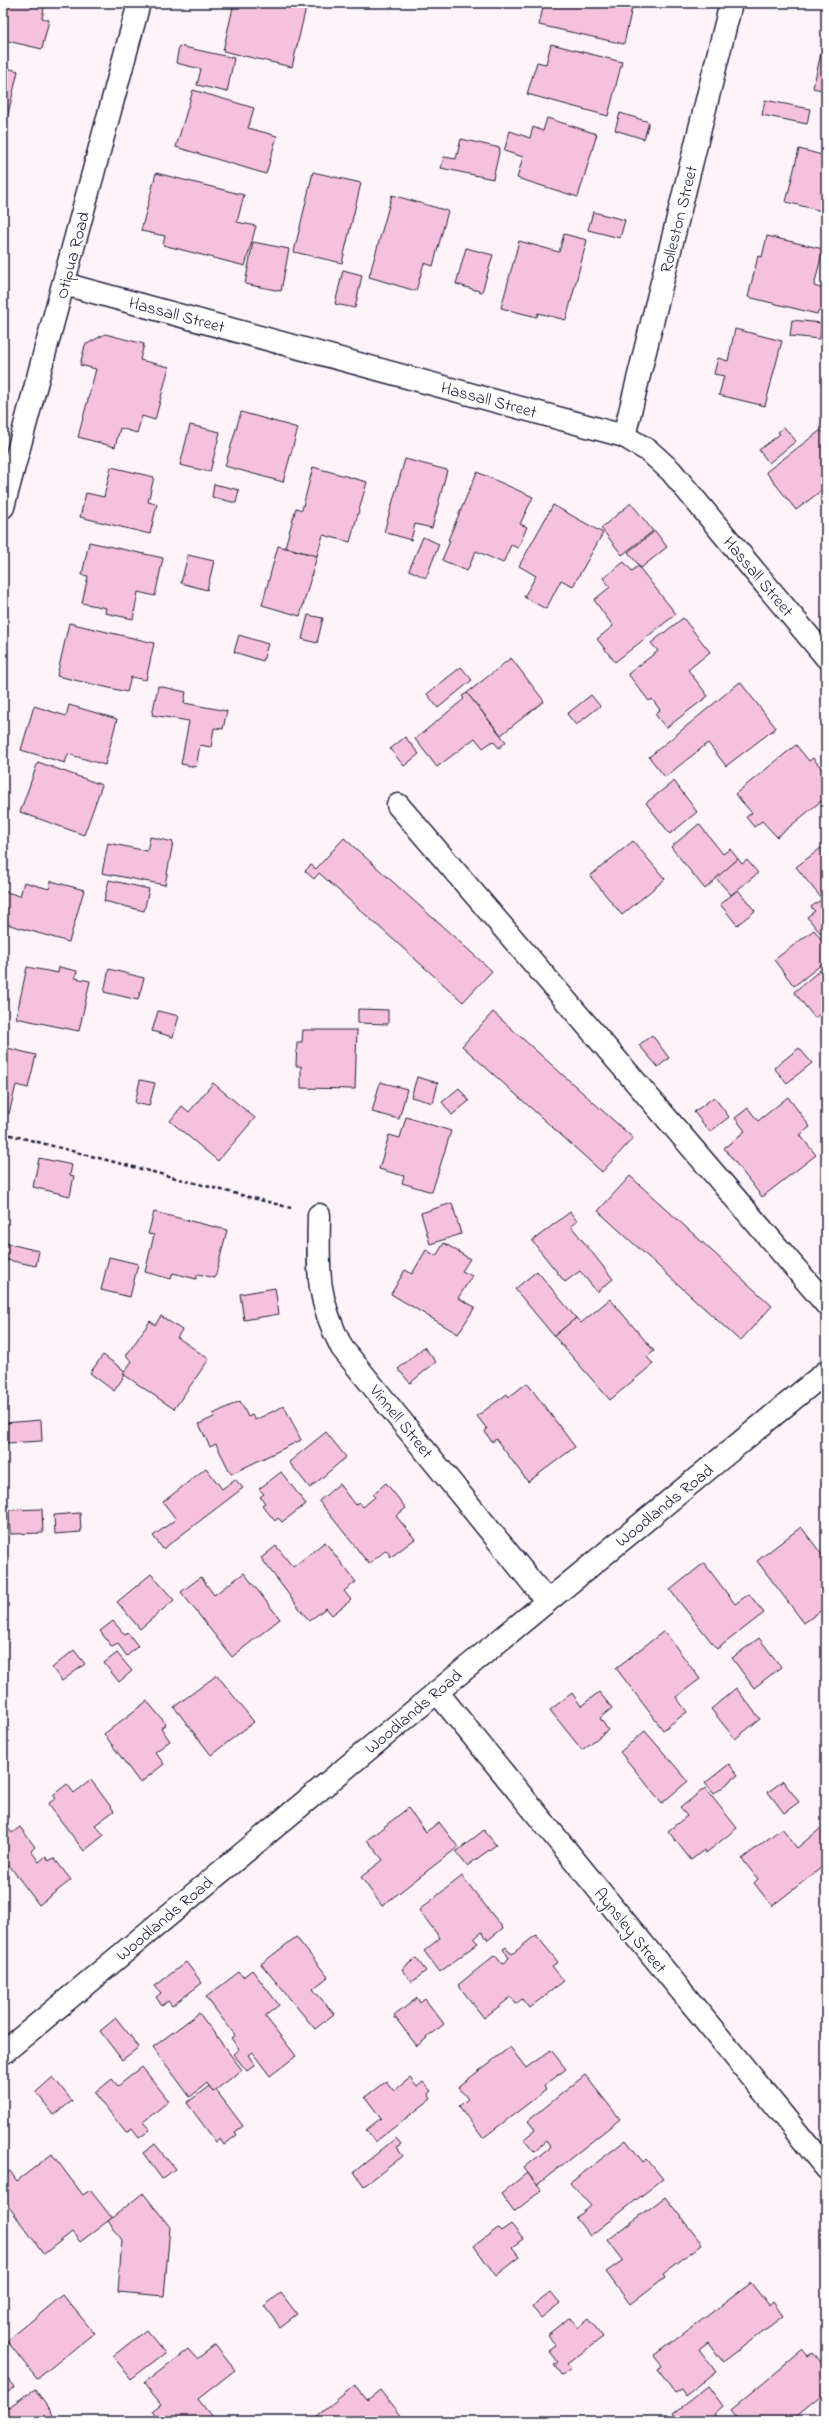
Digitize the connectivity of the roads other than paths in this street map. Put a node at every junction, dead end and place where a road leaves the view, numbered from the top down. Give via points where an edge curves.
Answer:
1 (139, 3) edge
2 (731, 3) edge
3 (64, 284) junction
4 (624, 436) junction
5 (10, 455) edge
6 (3, 507) edge
7 (826, 657) edge
8 (398, 805) dead end
9 (319, 1216) road end
10 (826, 1304) edge
11 (826, 1372) edge
12 (547, 1601) junction
13 (437, 1692) junction
14 (3, 2053) edge
15 (826, 2168) edge

1 - 3 street, Otipua Road
2 - 4 street, Rolleston Street
3 - 4 street, Hassall Street
3 - 5 street, Otipua Road
4 - 7 street, Hassall Street via 671,470
5 - 6 street, Otipua Road
8 - 10 street
9 - 12 street, Vinnell Street via 318,1269 321,1295 342,1348
11 - 12 street, Woodlands Road
12 - 13 street, Woodlands Road
13 - 14 street, Woodlands Road
13 - 15 street, Aynsley Street

